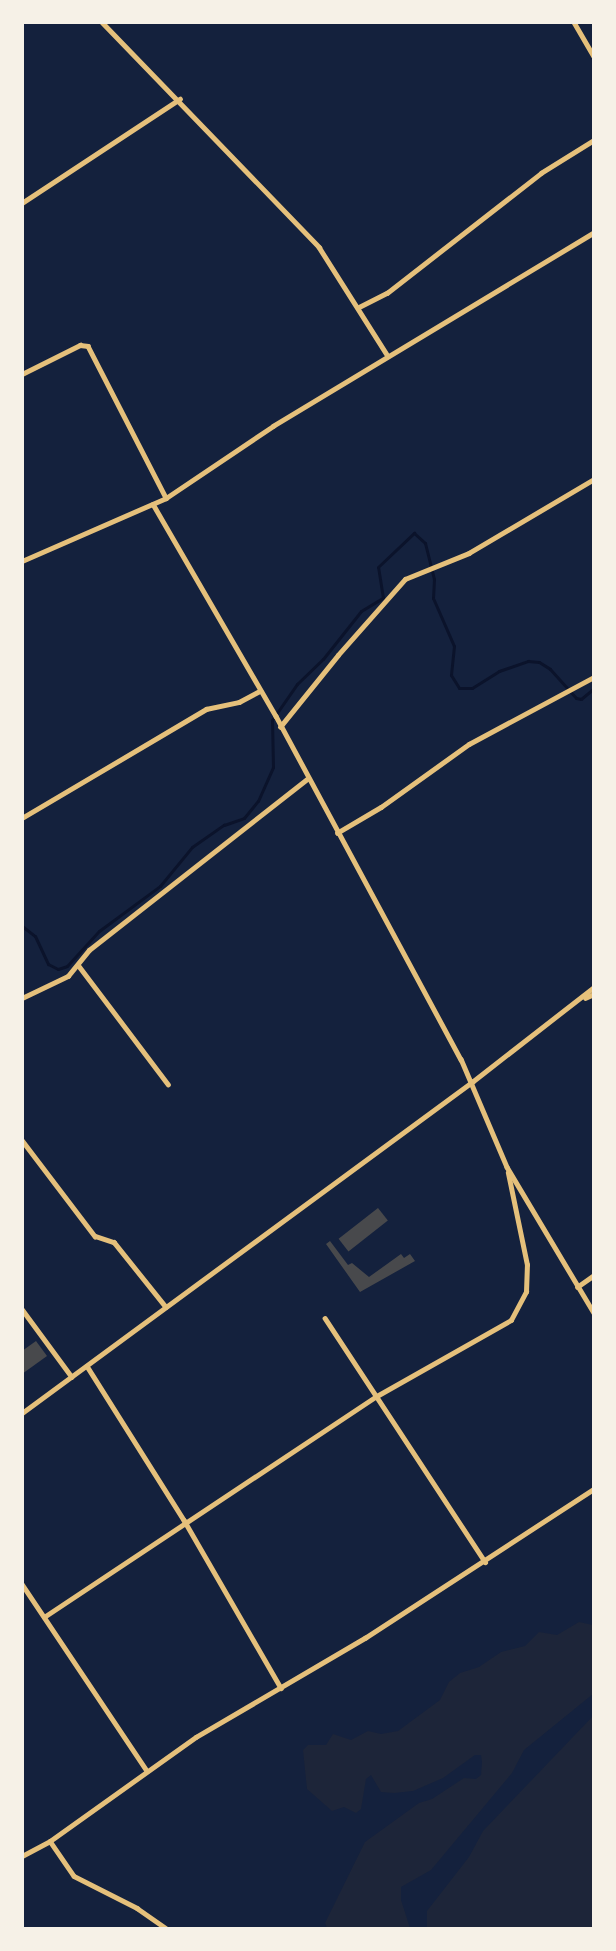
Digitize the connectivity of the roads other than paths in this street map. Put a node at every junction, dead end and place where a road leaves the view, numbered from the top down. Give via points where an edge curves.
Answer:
1 (102, 22) edge
2 (574, 22) edge
3 (594, 56) edge
4 (180, 99) junction
5 (594, 140) edge
6 (22, 204) edge
7 (594, 232) edge
8 (358, 307) junction
9 (388, 356) junction
10 (22, 374) edge
11 (594, 479) edge
12 (166, 498) junction
13 (153, 504) junction
14 (22, 561) edge
15 (594, 677) edge
16 (260, 691) junction
17 (280, 727) junction
18 (307, 779) junction
19 (22, 818) edge
20 (337, 833) junction
21 (79, 966) junction
22 (594, 987) edge
23 (594, 994) edge
24 (22, 998) edge
25 (580, 1001) junction
26 (472, 1082) junction
27 (168, 1084) dead end
28 (22, 1140) edge
29 (507, 1167) junction
30 (594, 1275) edge
31 (577, 1287) junction
32 (166, 1307) junction
33 (22, 1309) edge
34 (594, 1313) edge
35 (325, 1318) dead end
36 (87, 1366) junction
37 (72, 1377) junction
38 (375, 1397) junction
39 (22, 1413) edge
40 (594, 1489) edge
41 (184, 1520) junction
42 (485, 1562) junction
43 (22, 1584) edge
44 (44, 1617) junction
45 (281, 1688) junction
46 (147, 1771) junction
47 (50, 1841) junction
48 (22, 1856) edge
49 (166, 1929) edge

1 - 4 street
2 - 3 street
4 - 6 street
4 - 8 street via 319,247
5 - 8 street via 532,180 387,293
7 - 9 street
8 - 9 street
9 - 12 street
10 - 12 street via 80,345 88,346
11 - 17 street via 469,553 405,579
12 - 13 street
13 - 14 street
13 - 16 street
15 - 20 street via 469,744 381,807
16 - 17 street
16 - 19 street via 239,702 206,709
17 - 18 street
18 - 20 street
18 - 21 street via 89,950
20 - 26 street
21 - 24 street via 68,976
21 - 27 street
22 - 25 street
23 - 25 street
25 - 26 street
26 - 29 street
26 - 32 street
28 - 32 street via 95,1236 114,1242
29 - 31 street
29 - 38 street via 527,1265 520,1306 511,1320 493,1333
30 - 31 street
31 - 34 street
32 - 36 street
33 - 37 street
35 - 38 street
36 - 37 street
36 - 41 street
37 - 39 street
38 - 41 street
38 - 42 street
40 - 42 street
41 - 44 street
41 - 45 street
42 - 45 street
43 - 44 street
44 - 46 street
45 - 46 street
46 - 47 street
47 - 48 street
47 - 49 street via 74,1876 137,1908

